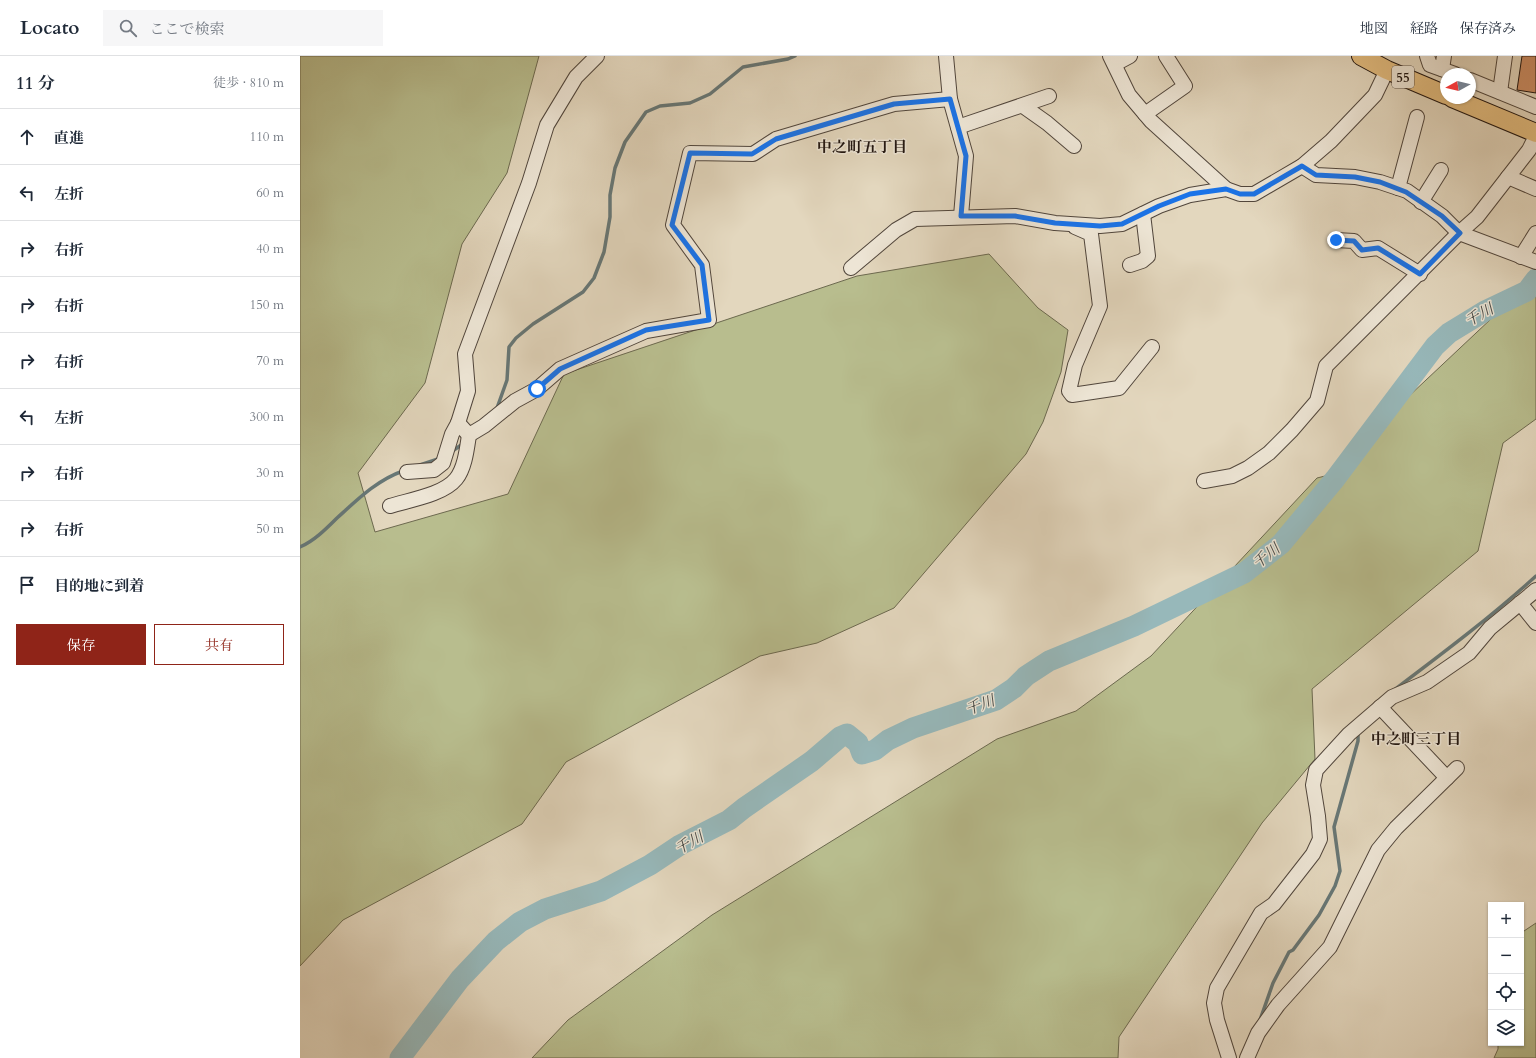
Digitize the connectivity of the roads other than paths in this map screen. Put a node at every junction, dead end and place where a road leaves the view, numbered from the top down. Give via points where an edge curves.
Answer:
1 (597, 56) edge
2 (946, 56) edge
3 (1130, 56) edge
4 (1166, 56) edge
5 (1362, 56) edge
6 (1427, 56) edge
7 (1506, 56) edge
8 (1112, 60) edge
9 (1443, 62) edge
10 (1387, 70) junction
11 (1476, 82) edge
12 (1500, 92) junction
13 (1440, 93) edge
14 (1049, 96) dead end
15 (950, 99) junction
16 (1466, 104) edge
17 (1022, 106) junction
18 (1536, 107) edge
19 (1145, 114) junction
20 (1417, 117) dead end
21 (958, 127) junction
22 (1536, 134) edge
23 (1074, 146) dead end
24 (1302, 166) junction
25 (1441, 170) dead end
26 (1508, 177) junction
27 (1398, 188) junction
28 (1226, 189) junction
29 (1536, 189) edge
30 (1421, 202) junction
31 (1143, 214) junction
32 (961, 216) junction
33 (1069, 224) junction
34 (1460, 233) junction
35 (1536, 233) edge
36 (1336, 240) dead end
37 (1521, 257) junction
38 (1536, 262) edge
39 (1130, 265) dead end
40 (851, 268) dead end
41 (1420, 274) junction
42 (1152, 347) dead end
43 (458, 423) junction
44 (469, 435) junction
45 (407, 472) dead end
46 (1204, 481) dead end
47 (390, 506) dead end
48 (1536, 590) edge
49 (1520, 603) junction
50 (1536, 623) edge
51 (1380, 708) junction
52 (1457, 768) dead end
53 (1446, 778) junction
54 (1229, 1058) edge
55 (1247, 1058) edge

1 - 43 street via 576,77 548,125 465,354 468,392
2 - 15 street
3 - 8 street
4 - 19 street via 1185,86
5 - 10 main road, 55
6 - 9 street via 1430,65
7 - 12 street
8 - 19 street via 1129,94
10 - 13 main road, 55
10 - 24 street via 1375,95 1331,142
11 - 12 street
12 - 18 street
14 - 17 street
15 - 21 street
15 - 44 street via 894,104 776,139 752,154 690,153 672,225 702,265 709,320 646,330 560,369 537,389 515,401
16 - 22 main road
17 - 21 street
17 - 23 street
19 - 28 street
20 - 27 street
21 - 32 street via 966,156
22 - 26 street via 1529,150
24 - 27 street via 1316,175 1355,177
24 - 28 street via 1254,194 1240,194
25 - 30 street
26 - 29 street
26 - 34 street
27 - 30 street
28 - 31 street via 1190,194
30 - 34 street via 1442,216
31 - 33 street via 1122,224
31 - 39 street via 1148,256
32 - 33 street via 1015,216
32 - 40 street via 915,219 896,230
33 - 42 street via 1091,234 1100,306 1075,365 1070,391 1072,395 1119,388
34 - 37 street
34 - 41 street
35 - 37 street
36 - 41 street via 1354,241 1362,250 1378,248
37 - 38 street
41 - 46 street via 1326,366 1317,401 1269,453 1232,476
43 - 44 street
43 - 45 street via 443,463 434,470
44 - 47 street via 466,456 457,478 448,486 430,494
48 - 49 street
49 - 50 street
49 - 51 street via 1490,628 1469,653 1427,682 1392,697
51 - 53 street
51 - 54 street via 1349,734 1316,770 1313,785 1320,839 1313,854 1274,904 1261,913 1217,988 1214,1003
52 - 53 street
53 - 55 street via 1396,828 1378,850 1330,947 1278,1005 1258,1033

